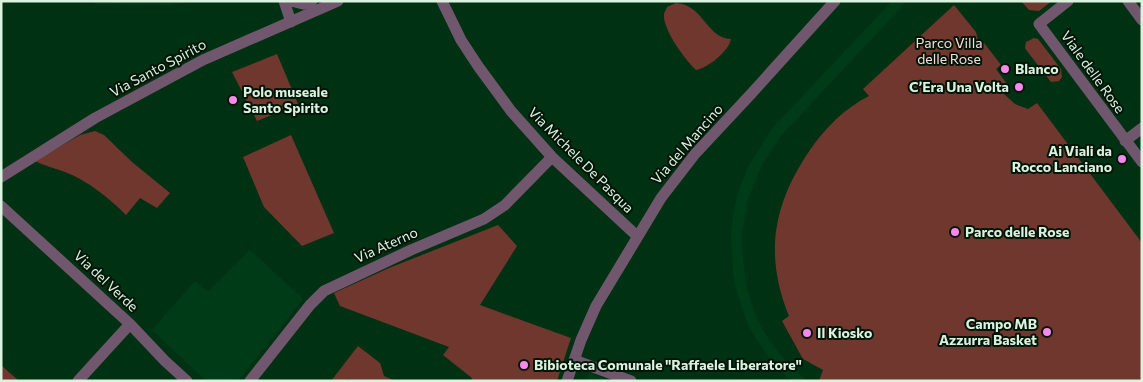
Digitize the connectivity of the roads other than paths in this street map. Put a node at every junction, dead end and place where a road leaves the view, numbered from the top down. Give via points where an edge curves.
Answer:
1 (284, 1) edge
2 (291, 1) edge
3 (312, 1) edge
4 (338, 1) edge
5 (442, 1) edge
6 (835, 1) edge
7 (1068, 1) edge
8 (1128, 1) edge
9 (1142, 20) edge
10 (291, 22) junction
11 (1142, 128) edge
12 (1125, 141) junction
13 (552, 157) junction
14 (1142, 162) edge
15 (1, 177) edge
16 (1, 206) edge
17 (637, 236) junction
18 (130, 324) junction
19 (574, 360) junction
20 (78, 381) edge
21 (187, 381) edge
22 (250, 381) edge
23 (567, 381) edge
24 (631, 381) edge

1 - 10 street
2 - 3 street via 304,4
4 - 10 street, Via Santo Spirito
5 - 13 street, Via Michele De Pasqua via 478,66
6 - 17 street, Via del Mancino via 695,154 660,198
7 - 12 street, Viale delle Rose via 1039,24
8 - 9 street
10 - 15 street, Via Santo Spirito via 182,71 95,118
11 - 12 street
12 - 14 street, Viale delle Rose
13 - 17 street, Via Michele De Pasqua
13 - 22 street, Via Aterno via 505,205 484,219 324,291
16 - 18 street, Via del Verde
17 - 19 street, Via del Mancino via 596,306
18 - 20 street
18 - 21 street, Via del Verde
19 - 23 street, Via del Mancino
19 - 24 street

